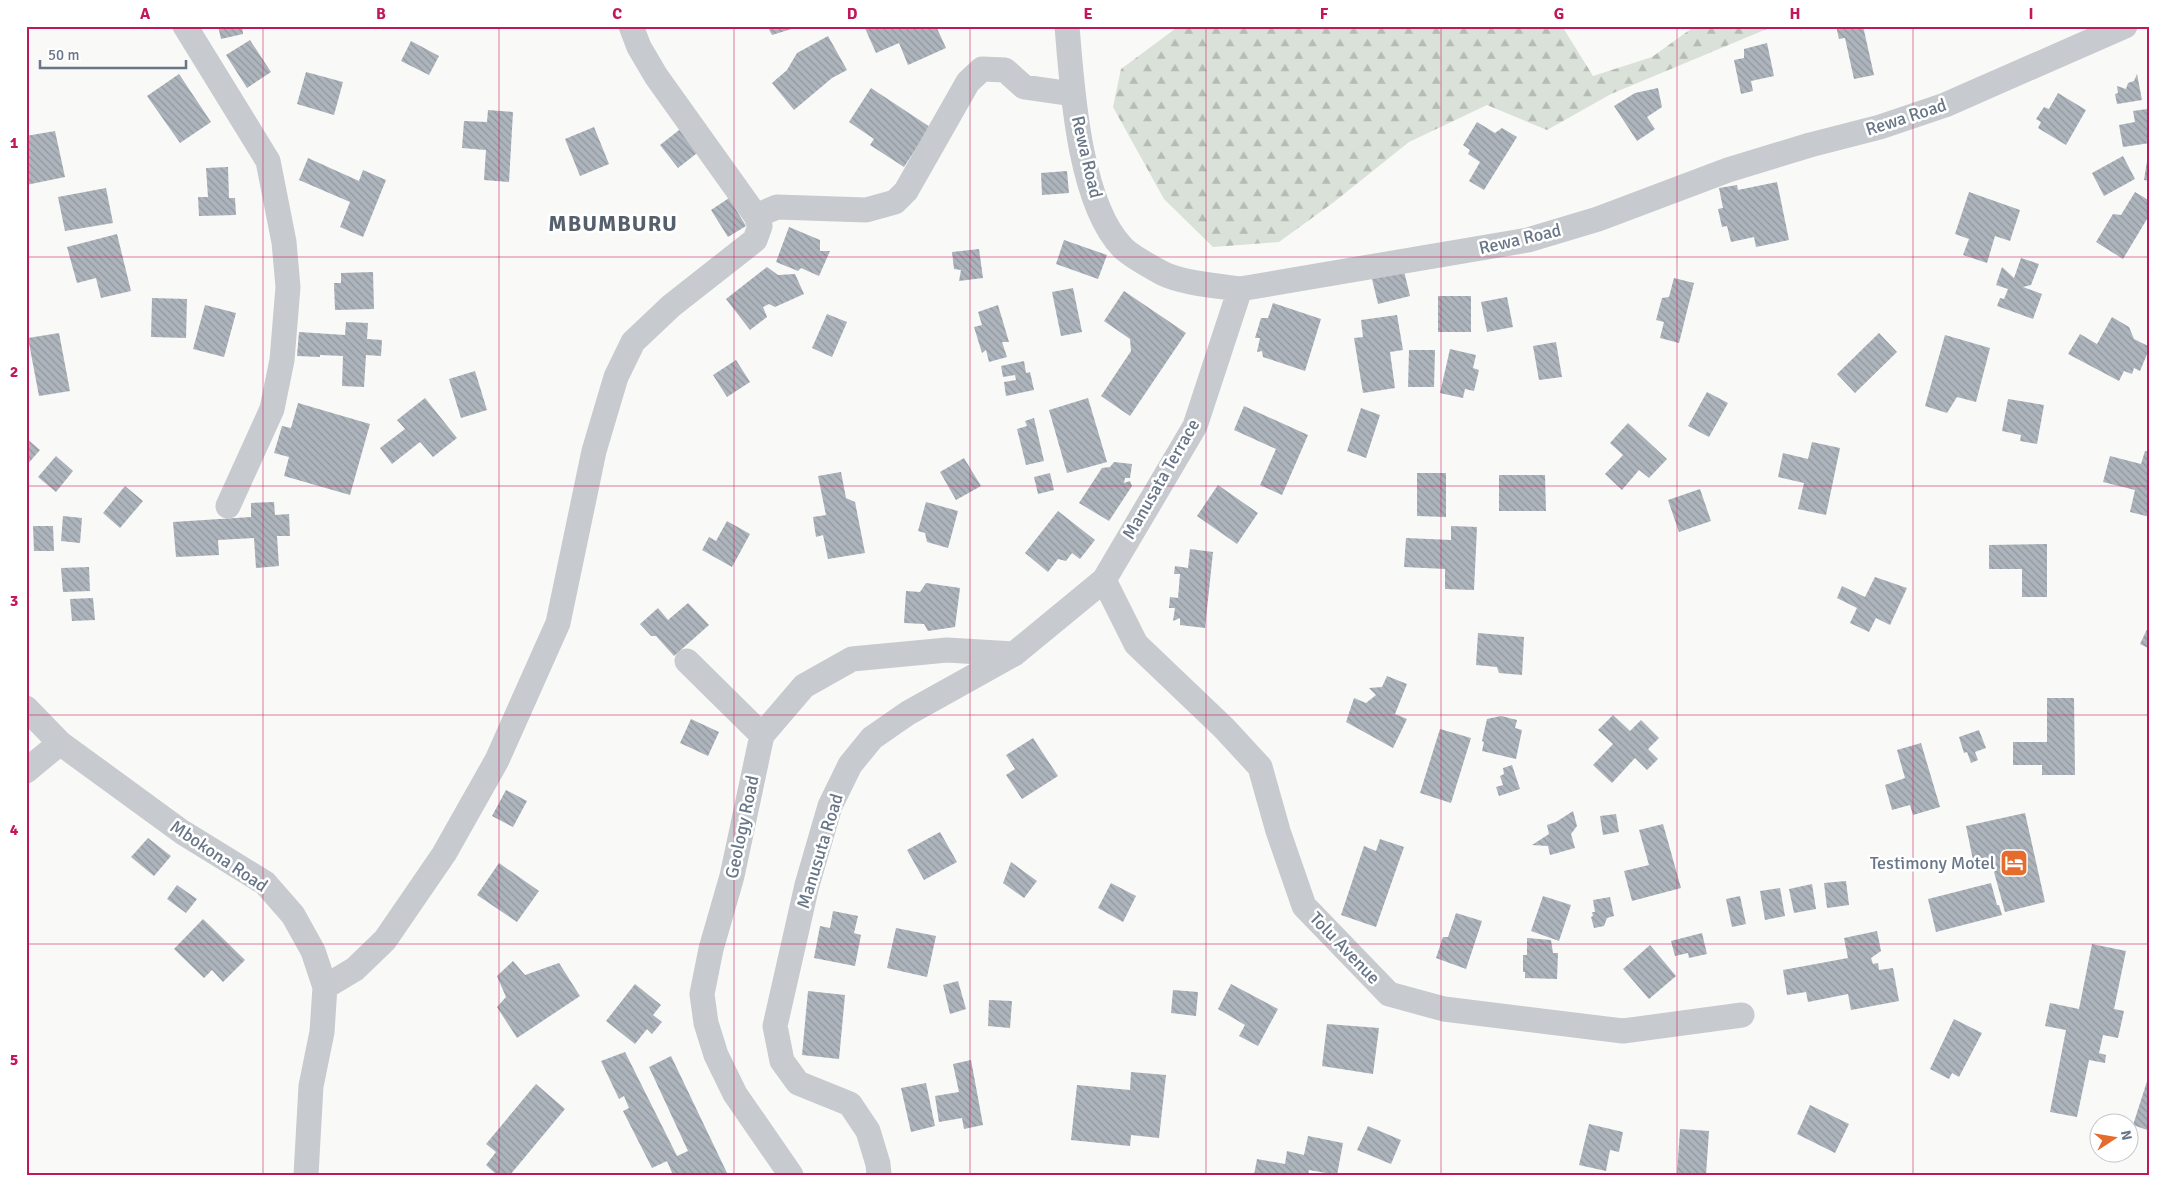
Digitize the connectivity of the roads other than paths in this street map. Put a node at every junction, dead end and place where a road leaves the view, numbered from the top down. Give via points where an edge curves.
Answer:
1 (185, 26) edge
2 (631, 26) edge
3 (1067, 26) edge
4 (2125, 26) edge
5 (1073, 94) junction
6 (756, 216) junction
7 (1240, 289) junction
8 (228, 506) dead end
9 (1104, 580) junction
10 (1014, 654) junction
11 (687, 660) dead end
12 (26, 708) edge
13 (762, 735) junction
14 (60, 743) junction
15 (26, 771) edge
16 (325, 987) junction
17 (1742, 1015) dead end
18 (306, 1175) edge
19 (791, 1175) edge
20 (879, 1175) edge

1 - 8 street via 268,161 284,242 288,288 282,360 272,409
2 - 6 street via 656,76
3 - 5 street, Rewa Road
4 - 7 street, Rewa Road via 1945,105 1728,170 1563,230 1528,240
5 - 6 street via 1024,87 1005,70 982,69 968,82 906,191 895,202 866,210 777,207
5 - 7 street, Rewa Road via 1088,177 1104,220 1124,248 1163,274
6 - 16 street via 760,226 755,240 671,306 633,342 616,377 594,451 558,623 497,760 444,854 385,940 355,970
7 - 9 street, Manusata Terrace via 1195,426
9 - 10 street, Manusuta Road
9 - 17 street, Tolu Avenue via 1136,644 1260,767 1304,906 1389,994 1444,1009 1623,1031
10 - 13 street, Geology Road via 947,650 852,659 804,686
10 - 20 street, Manusuta Road via 908,713 872,738 850,765 830,806 807,885 775,1026 782,1061 798,1083 850,1104 868,1130
11 - 13 street
12 - 14 street, Mbokona Road
13 - 19 street, Geology Road via 732,876 702,994 716,1056 735,1094
14 - 15 street
14 - 16 street, Mbokona Road via 182,832 265,883 293,915 313,951
16 - 18 street, Mbokona Road via 322,1032 311,1086

